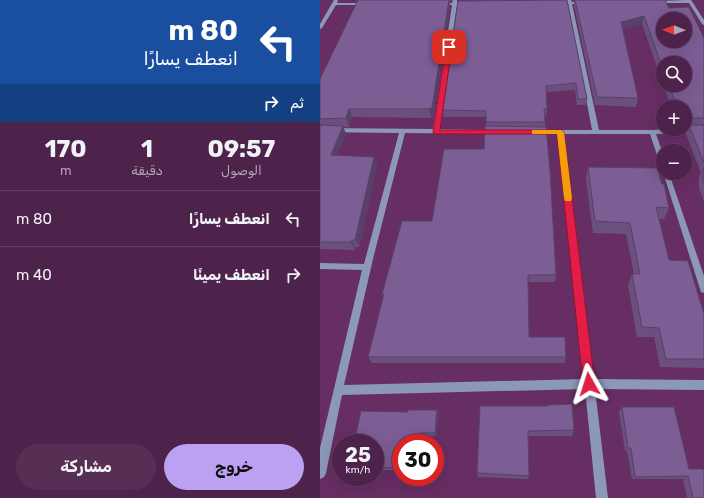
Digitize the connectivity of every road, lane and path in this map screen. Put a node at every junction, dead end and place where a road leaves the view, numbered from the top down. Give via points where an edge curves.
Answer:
1 (689, 1) edge
2 (335, 2) edge
3 (455, 2) edge
4 (570, 2) edge
5 (652, 2) edge
6 (592, 3) edge
7 (372, 4) edge
8 (432, 4) edge
9 (470, 4) edge
10 (555, 4) edge
11 (702, 18) edge
12 (704, 24) edge
13 (321, 25) edge
14 (320, 130) edge
15 (704, 130) edge
16 (402, 132) junction
17 (436, 132) junction
18 (498, 132) edge
19 (530, 132) edge
20 (561, 132) junction
21 (596, 132) junction
22 (652, 132) junction
23 (656, 144) edge
24 (668, 180) edge
25 (320, 266) edge
26 (367, 267) junction
27 (704, 288) edge
28 (589, 384) junction
29 (704, 385) edge
30 (338, 390) junction
31 (320, 473) edge
32 (602, 498) edge

1 - 5 street
1 - 11 street
2 - 7 street
2 - 13 street
3 - 8 street
3 - 9 street
3 - 17 street
4 - 6 street
4 - 10 street
4 - 21 street
11 - 12 street
14 - 16 street
15 - 22 street
16 - 17 street
16 - 26 street
17 - 18 street
19 - 20 street
20 - 21 street
20 - 28 street
21 - 22 street
22 - 23 street
24 - 27 street
25 - 26 street
26 - 30 street
28 - 29 street
28 - 30 street
28 - 32 street
30 - 31 street

